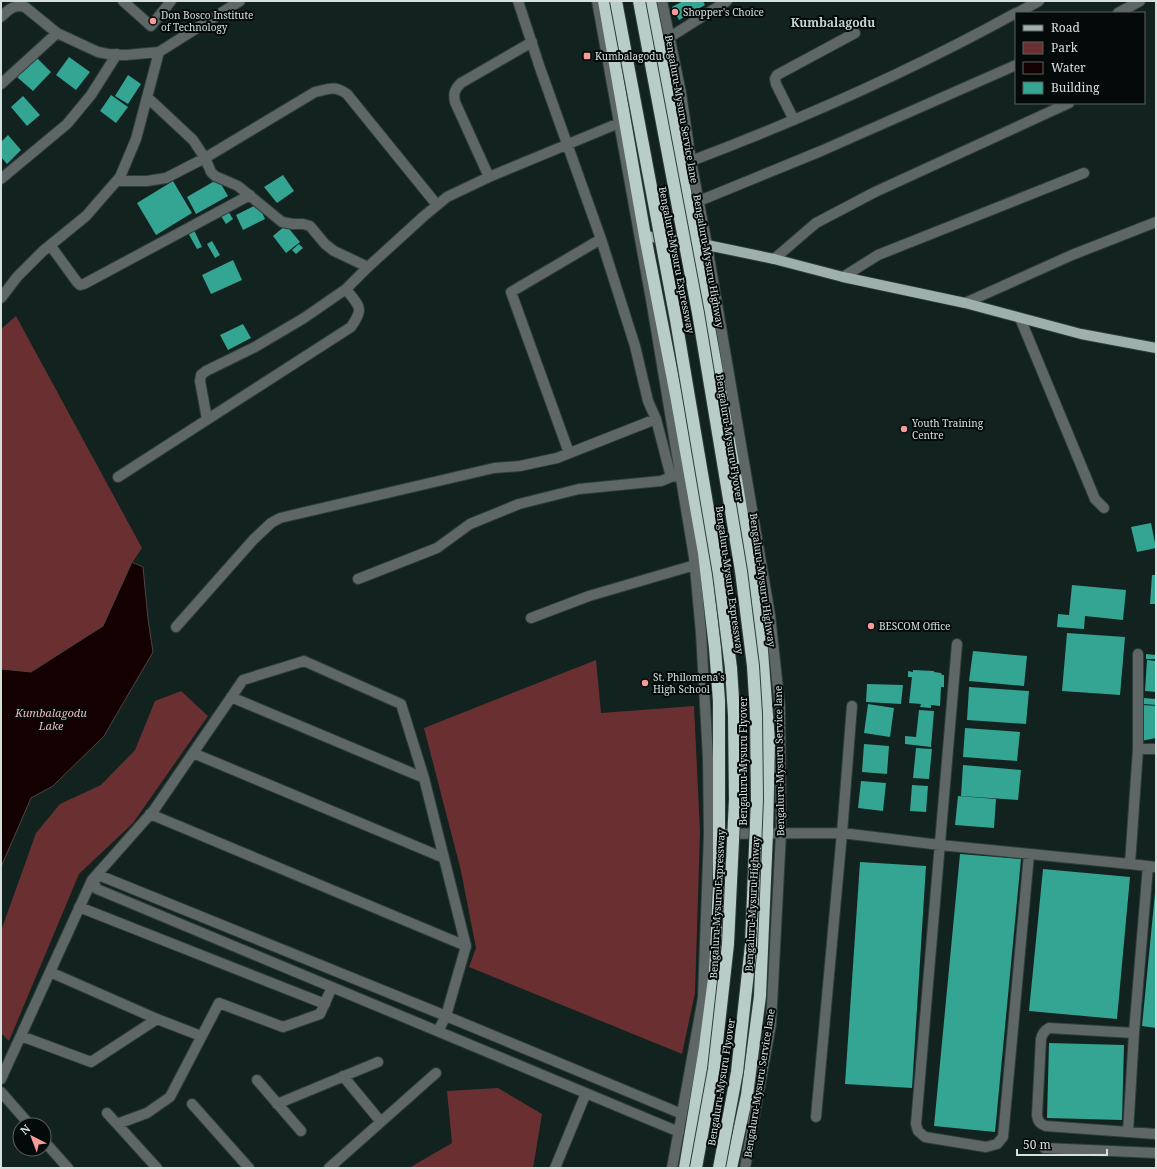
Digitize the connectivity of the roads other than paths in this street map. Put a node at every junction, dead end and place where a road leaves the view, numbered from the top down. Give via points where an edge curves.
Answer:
1 (123, 1) edge
2 (171, 1) edge
3 (240, 1) edge
4 (518, 1) edge
5 (597, 1) edge
6 (604, 1) edge
7 (616, 1) edge
8 (639, 1) edge
9 (650, 1) edge
10 (662, 1) edge
11 (728, 1) edge
12 (1039, 1) edge
13 (1140, 1) edge
14 (1018, 12) edge
15 (1120, 12) edge
16 (1015, 14) edge
17 (1, 17) edge
18 (57, 33) junction
19 (855, 33) dead end
20 (670, 37) junction
21 (532, 42) junction
22 (159, 52) junction
23 (117, 54) junction
24 (1015, 65) edge
25 (1, 84) edge
26 (147, 97) junction
27 (1067, 104) edge
28 (794, 120) junction
29 (618, 123) junction
30 (568, 144) junction
31 (205, 158) junction
32 (691, 161) junction
33 (1084, 173) dead end
34 (489, 177) junction
35 (1, 178) edge
36 (117, 181) junction
37 (250, 195) junction
38 (699, 201) junction
39 (437, 205) junction
40 (1156, 222) edge
41 (645, 236) junction
42 (601, 239) junction
43 (694, 243) junction
44 (50, 245) junction
45 (707, 245) junction
46 (774, 259) junction
47 (368, 267) junction
48 (842, 276) junction
49 (346, 289) junction
50 (1, 298) edge
51 (965, 303) junction
52 (1020, 318) junction
53 (1156, 348) edge
54 (207, 419) junction
55 (656, 419) junction
56 (569, 453) junction
57 (675, 476) junction
58 (118, 477) dead end
59 (1104, 508) dead end
60 (695, 565) junction
61 (358, 579) dead end
62 (531, 618) dead end
63 (176, 627) dead end
64 (957, 644) dead end
65 (1138, 654) dead end
66 (231, 697) junction
67 (852, 706) dead end
68 (1138, 749) junction
69 (1156, 749) edge
70 (193, 753) junction
71 (424, 778) junction
72 (150, 814) junction
73 (767, 833) junction
74 (781, 833) junction
75 (842, 833) junction
76 (714, 834) junction
77 (940, 845) junction
78 (1029, 854) junction
79 (444, 858) junction
80 (1130, 864) junction
81 (1152, 866) edge
82 (92, 880) junction
83 (79, 907) junction
84 (466, 946) junction
85 (50, 972) junction
86 (332, 987) junction
87 (325, 1004) junction
88 (446, 1016) junction
89 (156, 1019) junction
90 (438, 1031) junction
91 (1134, 1033) junction
92 (21, 1036) junction
93 (201, 1036) junction
94 (378, 1062) dead end
95 (436, 1073) dead end
96 (343, 1076) junction
97 (1, 1079) edge
98 (257, 1080) dead end
99 (1, 1092) edge
100 (586, 1093) junction
101 (192, 1104) dead end
102 (277, 1104) junction
103 (107, 1113) dead end
104 (682, 1114) junction
105 (23, 1117) edge
106 (816, 1117) dead end
107 (381, 1122) junction
108 (117, 1124) junction
109 (301, 1131) dead end
110 (679, 1132) junction
111 (1128, 1132) junction
112 (1156, 1134) edge
113 (1044, 1148) dead end
114 (52, 1150) edge
115 (1156, 1153) edge
116 (68, 1168) edge
117 (157, 1168) edge
118 (249, 1168) edge
119 (329, 1168) edge
120 (555, 1168) edge
121 (672, 1168) edge
122 (684, 1168) edge
123 (696, 1168) edge
124 (719, 1168) edge
125 (731, 1168) edge
126 (745, 1168) edge

1 - 2 street via 151,26
3 - 22 street
4 - 21 street
5 - 29 street, Bengaluru-Mysuru Expressway
6 - 41 highway, Bengaluru-Mysuru Expressway
7 - 123 highway, Bengaluru-Mysuru Expressway, bridge via 676,320 719,574 732,684 734,799 728,944 714,1069
8 - 124 highway, Bengaluru-Mysuru Flyover, bridge via 698,313 741,571 753,666 757,799 750,945 737,1072
9 - 43 highway, Bengaluru-Mysuru Highway
10 - 20 street, Bengaluru-Mysuru Service lane
11 - 20 street
12 - 14 street
13 - 15 street
16 - 28 street via 899,74
17 - 18 street via 10,9 25,7
18 - 23 street via 98,52
18 - 25 street
19 - 28 street via 774,79
20 - 32 street, Bengaluru-Mysuru Service lane
21 - 30 street
21 - 34 street via 455,89 455,102
22 - 23 street
22 - 26 street
23 - 35 street via 91,95 67,124
24 - 38 street via 821,151
26 - 31 street via 193,140
26 - 36 street via 136,139 127,164
27 - 46 street via 875,192 816,223
28 - 32 street
29 - 30 street
29 - 57 street, Bengaluru-Mysuru Expressway via 651,298
30 - 34 street
30 - 42 street
31 - 36 street via 166,178
31 - 37 street via 215,176 238,186
31 - 39 street via 315,92 339,88 347,94
32 - 38 street, Bengaluru-Mysuru Service lane
33 - 48 street via 878,255
34 - 39 street via 447,197
36 - 44 street via 86,216
37 - 44 street via 80,285
37 - 47 street via 282,222 310,226 334,251
38 - 45 street, Bengaluru-Mysuru Service lane
39 - 47 street
40 - 51 street via 1072,255
41 - 43 main road
41 - 76 highway, Bengaluru-Mysuru Expressway via 704,553 715,648 719,701
42 - 55 street via 635,346 648,402
42 - 56 street via 511,292
43 - 45 main road
43 - 73 highway, Bengaluru-Mysuru Highway via 760,625 769,742
44 - 50 street via 17,277
45 - 46 main road
45 - 74 street, Bengaluru-Mysuru Service lane via 770,615 780,707
46 - 48 main road
47 - 49 street
48 - 51 main road
49 - 54 street via 304,318 201,375
49 - 54 street via 360,310 351,328
51 - 52 main road
52 - 53 main road via 1081,334
52 - 59 street via 1095,499
54 - 58 street
55 - 56 street
55 - 57 street
56 - 63 street via 557,458 520,466 494,468 280,518 257,536
57 - 60 street, Bengaluru-Mysuru Expressway
57 - 61 street via 661,481 579,489 514,505 470,524 437,548
60 - 62 street via 589,596
60 - 76 street, Bengaluru-Mysuru Expressway
64 - 77 street
65 - 68 street
66 - 70 street
66 - 71 street
66 - 71 street via 243,680 304,661 401,704
67 - 75 street
68 - 69 street
68 - 80 street
70 - 72 street
70 - 79 street
71 - 79 street
72 - 82 street
72 - 84 street
73 - 74 street
73 - 76 street
73 - 125 highway, Bengaluru-Mysuru Highway via 760,996 747,1095
74 - 75 street
74 - 126 street, Bengaluru-Mysuru Service lane via 770,1024
75 - 77 street
75 - 106 street
76 - 104 street, Bengaluru-Mysuru Expressway via 703,998
76 - 122 highway, Bengaluru-Mysuru Expressway via 716,971
77 - 78 street
77 - 78 street via 916,1124 918,1131 925,1137 986,1147 997,1144 1003,1137
78 - 80 street
79 - 84 street
80 - 81 street
81 - 91 street
82 - 83 street
82 - 86 street via 97,889
82 - 88 street via 101,876
83 - 85 street
83 - 87 street
84 - 88 street
85 - 89 street
85 - 92 street
86 - 87 street
86 - 90 street
87 - 93 street via 320,1014 283,1027 219,1003
88 - 90 street
88 - 104 street
89 - 92 street via 92,1062
89 - 93 street
90 - 100 street
91 - 111 street
91 - 111 street via 1049,1028 1042,1034 1041,1039 1038,1121 1046,1126
92 - 97 street
93 - 108 street via 170,1097 147,1113
94 - 96 street
95 - 107 street
96 - 102 street
96 - 107 street
98 - 102 street
99 - 105 street
100 - 110 street
100 - 120 street
101 - 118 street
102 - 109 street
103 - 108 street
104 - 110 street, Bengaluru-Mysuru Expressway
107 - 119 street
108 - 117 street
110 - 121 street, Bengaluru-Mysuru Expressway
111 - 112 street
113 - 115 street
114 - 116 street

